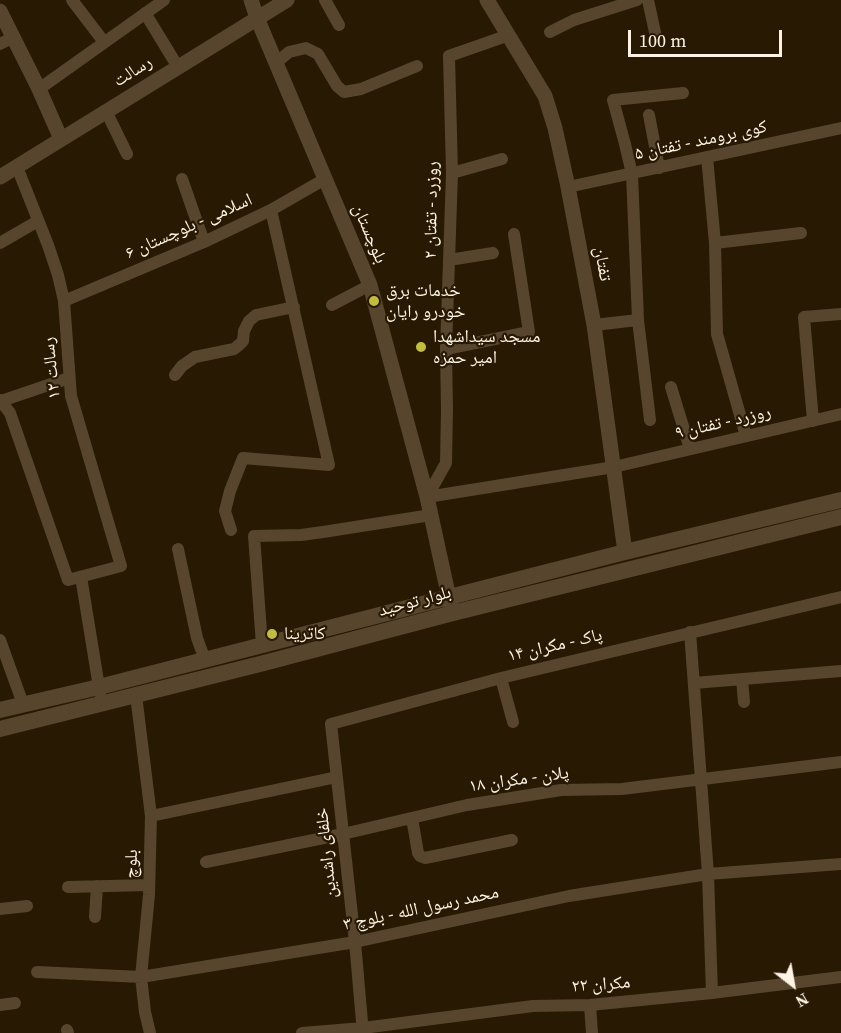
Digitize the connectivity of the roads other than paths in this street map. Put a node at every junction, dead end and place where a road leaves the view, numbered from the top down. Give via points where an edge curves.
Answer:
1 (72, 0) edge
2 (164, 0) edge
3 (251, 0) edge
4 (287, 0) edge
5 (325, 0) edge
6 (487, 0) edge
7 (636, 0) edge
8 (648, 0) edge
9 (0, 11) edge
10 (145, 13) junction
11 (257, 18) junction
12 (339, 24) dead end
13 (550, 32) dead end
14 (509, 35) junction
15 (656, 37) dead end
16 (7, 40) edge
17 (104, 42) junction
18 (276, 63) junction
19 (417, 66) dead end
20 (178, 67) junction
21 (39, 88) junction
22 (683, 93) dead end
23 (106, 111) junction
24 (650, 115) dead end
25 (841, 128) edge
26 (60, 139) junction
27 (127, 154) dead end
28 (707, 157) junction
29 (502, 159) dead end
30 (17, 167) junction
31 (659, 168) junction
32 (452, 173) junction
33 (632, 174) junction
34 (0, 177) edge
35 (182, 179) dead end
36 (325, 179) junction
37 (568, 188) junction
38 (271, 210) junction
39 (38, 221) junction
40 (801, 233) dead end
41 (514, 234) dead end
42 (204, 242) junction
43 (0, 243) edge
44 (715, 243) junction
45 (493, 253) dead end
46 (449, 260) junction
47 (370, 285) junction
48 (64, 301) junction
49 (332, 305) dead end
50 (294, 307) junction
51 (841, 314) edge
52 (638, 320) junction
53 (594, 325) junction
54 (446, 349) junction
55 (175, 375) dead end
56 (69, 378) junction
57 (671, 387) dead end
58 (0, 400) edge
59 (841, 414) edge
60 (650, 420) dead end
61 (813, 421) junction
62 (746, 436) junction
63 (690, 449) junction
64 (614, 467) junction
65 (427, 497) junction
66 (841, 500) edge
67 (431, 515) junction
68 (841, 517) edge
69 (231, 530) dead end
70 (178, 549) dead end
71 (625, 552) junction
72 (81, 577) junction
73 (841, 597) edge
74 (451, 605) junction
75 (690, 632) junction
76 (0, 640) edge
77 (262, 645) junction
78 (205, 660) junction
79 (841, 671) edge
80 (501, 678) junction
81 (742, 679) junction
82 (694, 683) junction
83 (100, 695) junction
84 (136, 695) junction
85 (744, 702) dead end
86 (23, 704) junction
87 (0, 710) edge
88 (513, 722) dead end
89 (0, 729) edge
90 (841, 762) edge
91 (337, 777) junction
92 (701, 779) junction
93 (151, 816) junction
94 (412, 818) junction
95 (343, 834) junction
96 (512, 840) dead end
97 (206, 862) dead end
98 (841, 864) edge
99 (708, 874) junction
100 (149, 885) junction
101 (97, 886) junction
102 (68, 887) dead end
103 (27, 906) dead end
104 (0, 909) edge
105 (94, 917) dead end
106 (355, 942) junction
107 (37, 972) dead end
108 (141, 977) junction
109 (841, 977) edge
110 (712, 993) junction
111 (15, 1003) dead end
112 (0, 1005) edge
113 (590, 1005) junction
114 (363, 1031) edge
115 (150, 1033) edge
116 (302, 1033) edge
117 (592, 1033) edge

1 - 17 street
2 - 10 street
3 - 11 street, بلوچستان
4 - 11 street, رسالت
5 - 12 street
6 - 14 street, تفتان
7 - 13 street
8 - 15 street
9 - 16 street
10 - 17 street
10 - 20 street
11 - 18 street, بلوچستان
11 - 20 street, رسالت
14 - 32 street, روزرد - تفتان ۲ via 448,56
14 - 37 street, تفتان via 544,96
16 - 21 street
17 - 21 street
18 - 19 street via 289,52 306,48 318,54 344,92
18 - 36 street, بلوچستان
20 - 23 street, رسالت
21 - 26 street
22 - 33 street via 613,100
23 - 26 street, رسالت
23 - 27 street
24 - 31 street
25 - 28 street, کوی برومند - تفتان ۵
26 - 30 street, رسالت
28 - 31 street, کوی برومند - تفتان ۵
28 - 44 street
29 - 32 street
30 - 34 street, رسالت
30 - 39 street, رسالت ۱۲
31 - 33 street, کوی برومند - تفتان ۵
32 - 46 street, روزرد - تفتان ۲
33 - 37 street, کوی برومند - تفتان ۵
33 - 52 street
35 - 42 street
36 - 38 street, اسلامی - بلوچستان ۶
36 - 47 street, بلوچستان
37 - 53 street, تفتان
38 - 42 street, اسلامی - بلوچستان ۶
38 - 50 street
39 - 43 street
39 - 48 street, رسالت ۱۲
40 - 44 street
41 - 54 street via 529,332
42 - 48 street, اسلامی - بلوچستان ۶
44 - 62 street via 717,334
45 - 46 street
46 - 54 street, روزرد - تفتان ۲
47 - 49 street
47 - 65 street, بلوچستان
48 - 56 street, رسالت ۱۲
50 - 55 street via 256,315 234,349 195,357
50 - 69 street via 329,465 243,458 225,511
51 - 61 street via 804,317
52 - 53 street
52 - 60 street
53 - 64 street, تفتان
54 - 65 street, روزرد - تفتان ۲ via 446,463
56 - 58 street
56 - 72 street, رسالت ۱۲ via 121,566
57 - 63 street
58 - 72 street via 10,412 68,580
59 - 61 street, روزرد - تفتان ۹
61 - 62 street, روزرد - تفتان ۹
62 - 63 street, روزرد - تفتان ۹
63 - 64 street, روزرد - تفتان ۹
64 - 65 street, روزرد - تفتان ۹
64 - 71 street, تفتان
65 - 67 street, بلوچستان
66 - 71 main road, بلوار توحید
67 - 74 street, بلوچستان
67 - 77 street via 301,535 254,536
68 - 74 main road, بلوار توحید
70 - 78 street
71 - 74 main road, بلوار توحید
72 - 83 street
73 - 75 street, پاک - مکران ۱۴
74 - 77 main road, بلوار توحید
74 - 84 main road, بلوار توحید
75 - 80 street, پاک - مکران ۱۴
75 - 82 street
76 - 86 street
77 - 78 main road, بلوار توحید
78 - 83 main road, بلوار توحید
79 - 81 street
80 - 88 street
80 - 91 street, پاک - مکران ۱۴ via 331,724
81 - 82 street
81 - 85 street
82 - 92 street
83 - 84 main road, بلوار توحید
83 - 86 main road, بلوار توحید
83 - 89 main road, بلوار توحید
84 - 93 street, بلوچ
86 - 87 main road, بلوار توحید
90 - 92 street, پلان - مکران ۱۸
91 - 93 street
91 - 95 street, خلفای راشدین
92 - 94 street, پلان - مکران ۱۸ via 622,789 561,790
92 - 99 street
93 - 100 street, بلوچ
94 - 95 street, پلان - مکران ۱۸
94 - 96 street via 418,853 425,858
95 - 97 street, پلان - مکران ۱۸
95 - 106 street, خلفای راشدین
98 - 99 street, محمد رسول الله - بلوچ ۳
99 - 106 street, محمد رسول الله - بلوچ ۳ via 569,896
99 - 110 street
100 - 101 street
100 - 108 street, بلوچ
101 - 102 street
101 - 105 street
103 - 104 street
106 - 108 street, محمد رسول الله - بلوچ ۳
106 - 114 street, خلفای راشدین
107 - 108 street, محمد رسول الله - بلوچ ۳
108 - 115 street, بلوچ
109 - 110 street, مکران ۲۲
110 - 113 street, مکران ۲۲
111 - 112 street
113 - 114 street, مکران ۲۲ via 533,1006
113 - 117 street
114 - 116 street, مکران ۲۲

